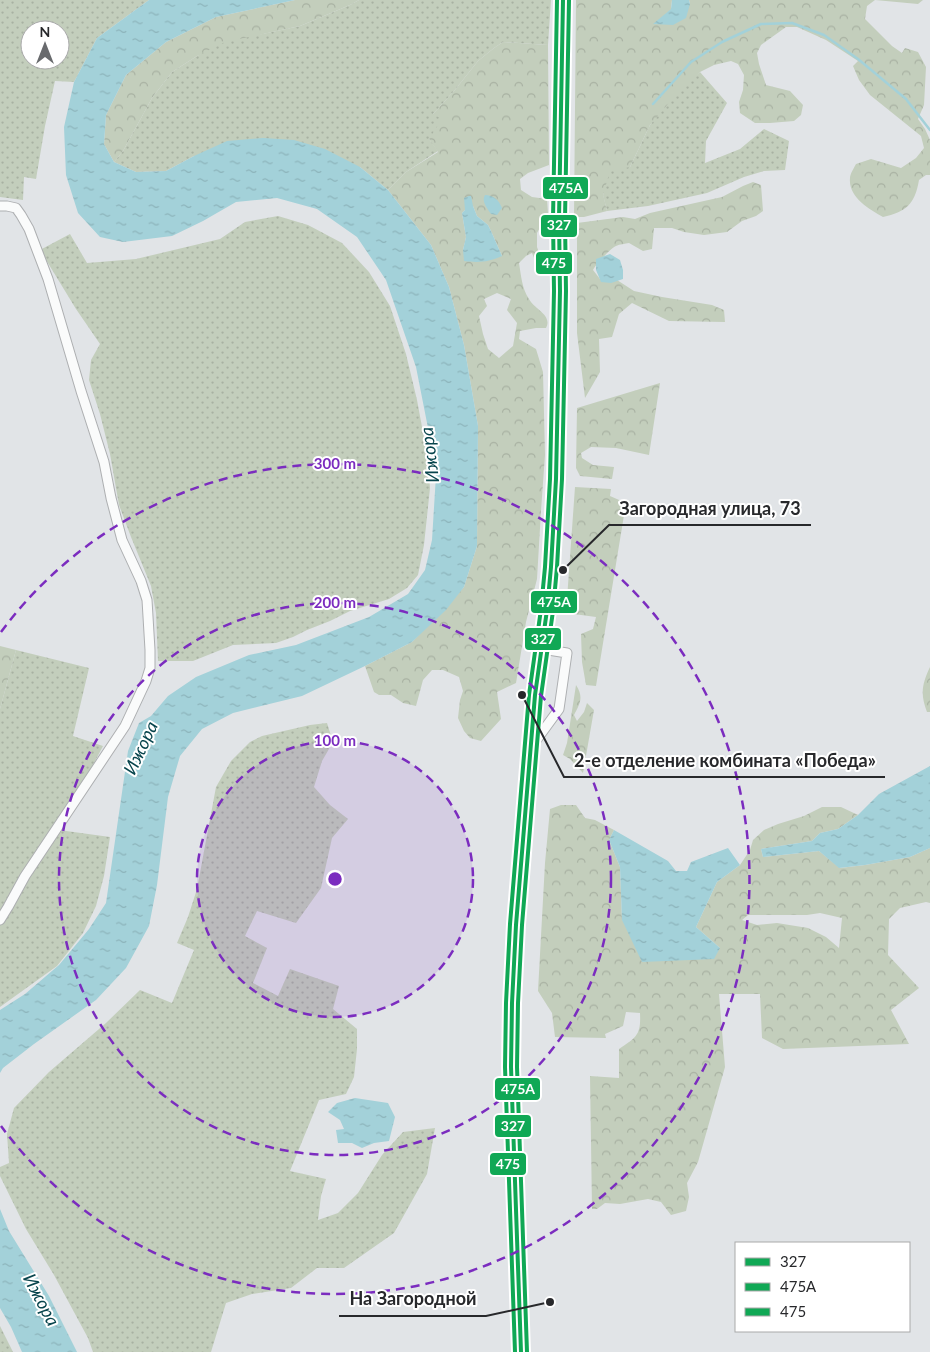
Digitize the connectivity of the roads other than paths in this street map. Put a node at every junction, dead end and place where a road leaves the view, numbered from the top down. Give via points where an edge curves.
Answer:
1 (563, 0) edge
2 (0, 206) edge
3 (542, 649) junction
4 (532, 746) junction
5 (0, 920) edge
6 (522, 1352) edge

1 - 3 main road via 557,454 551,567
2 - 5 street via 16,208 21,215 48,279 104,462 122,540 142,581 147,600 150,650 146,681 125,726 25,876
3 - 4 main road
3 - 4 street via 568,652 559,709
4 - 6 main road via 512,1003 511,1067

